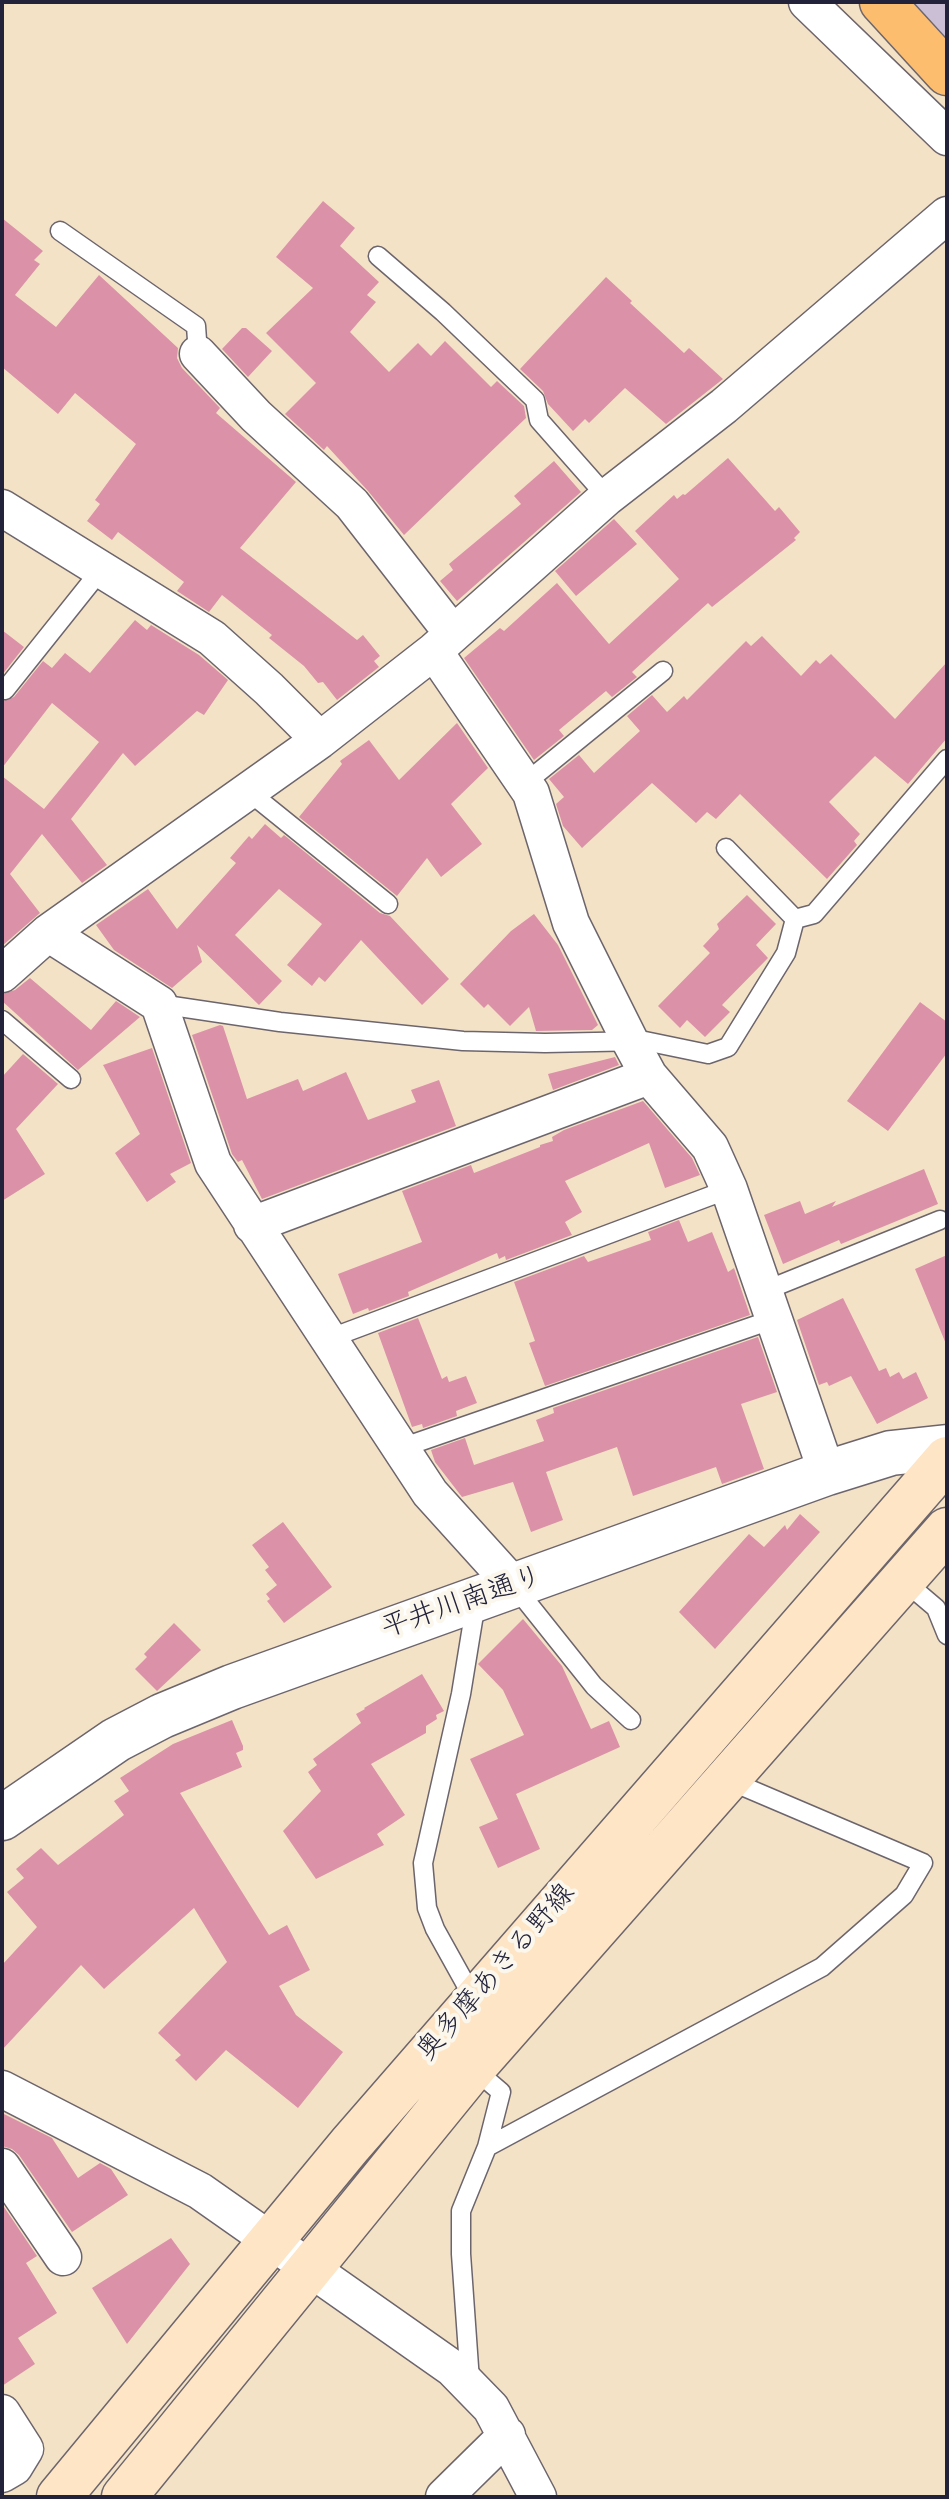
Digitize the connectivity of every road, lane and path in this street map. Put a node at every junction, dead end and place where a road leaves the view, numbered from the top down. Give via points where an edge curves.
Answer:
1 (807, 2) edge
2 (884, 2) edge
3 (947, 55) edge
4 (947, 73) edge
5 (947, 137) edge
6 (947, 215) edge
7 (60, 231) dead end
8 (378, 256) dead end
9 (198, 354) joint
10 (607, 497) junction
11 (2, 508) edge
12 (100, 571) junction
13 (444, 643) junction
14 (663, 671) dead end
15 (5, 690) dead end
16 (320, 740) junction
17 (947, 759) edge
18 (524, 784) junction
19 (248, 791) junction
20 (726, 848) dead end
21 (388, 904) dead end
22 (795, 919) junction
23 (48, 933) junction
24 (2, 974) edge
25 (159, 1004) junction
26 (2, 1020) edge
27 (630, 1041) junction
28 (649, 1076) junction
29 (71, 1079) dead end
30 (729, 1189) junction
31 (940, 1220) dead end
32 (252, 1225) junction
33 (769, 1305) junction
34 (328, 1339) junction
35 (947, 1447) edge
36 (401, 1448) junction
37 (947, 1459) edge
38 (827, 1473) junction
39 (947, 1530) edge
40 (903, 1580) junction
41 (496, 1593) junction
42 (947, 1635) edge
43 (631, 1720) dead end
44 (726, 1779) junction
45 (2, 1818) edge
46 (475, 2001) junction
47 (473, 2068) junction
48 (2, 2089) edge
49 (487, 2147) junction
50 (2, 2167) edge
51 (271, 2241) junction
52 (63, 2257) dead end
53 (309, 2267) junction
54 (471, 2385) junction
55 (2, 2413) edge
56 (507, 2435) junction
57 (2, 2474) edge
58 (59, 2497) edge
59 (124, 2497) edge
60 (444, 2497) edge
61 (538, 2497) edge

1 - 5 street
2 - 3 highway
2 - 4 highway
6 - 10 street via 724,406
7 - 9 lane via 196,326
8 - 10 lane via 535,400 539,420
9 - 13 street via 352,504
10 - 13 street
11 - 12 street
12 - 15 lane
12 - 16 street via 212,638
13 - 16 street
13 - 18 street
14 - 18 lane
16 - 19 street
17 - 22 lane via 814,914
18 - 27 street via 571,923
19 - 21 lane
19 - 23 street
20 - 22 lane
22 - 27 lane via 786,953 728,1047 708,1054
23 - 24 street
23 - 25 street
25 - 27 lane via 463,1041
25 - 32 street via 213,1163
26 - 29 lane
27 - 28 street
28 - 30 street via 710,1147
28 - 32 street
30 - 33 street
30 - 34 lane
31 - 33 lane
32 - 34 street
33 - 36 lane
33 - 38 street
34 - 36 street
35 - 38 street, 平井川南通り via 891,1453
36 - 41 street
37 - 46 main road, 奥多摩あきる野線
38 - 41 street, 平井川南通り
39 - 40 main road, 奥多摩あきる野線
40 - 42 lane via 936,1608
40 - 44 main road, 奥多摩あきる野線
41 - 43 lane
41 - 45 street, 平井川南通り via 162,1716 116,1740
41 - 46 lane via 461,1694 423,1863 427,1908
44 - 47 main road, 奥多摩あきる野線
44 - 49 lane via 923,1863 904,1895 822,1967
46 - 51 main road, 奥多摩あきる野線
47 - 49 lane via 501,2092
47 - 53 main road, 奥多摩あきる野線
48 - 51 street via 200,2191
49 - 54 lane via 461,2211
50 - 52 street
51 - 53 street
51 - 58 main road, 奥多摩あきる野線
53 - 54 street
53 - 59 main road, 奥多摩あきる野線
54 - 56 street
55 - 57 street via 25,2449 14,2467
56 - 60 street
56 - 61 street

